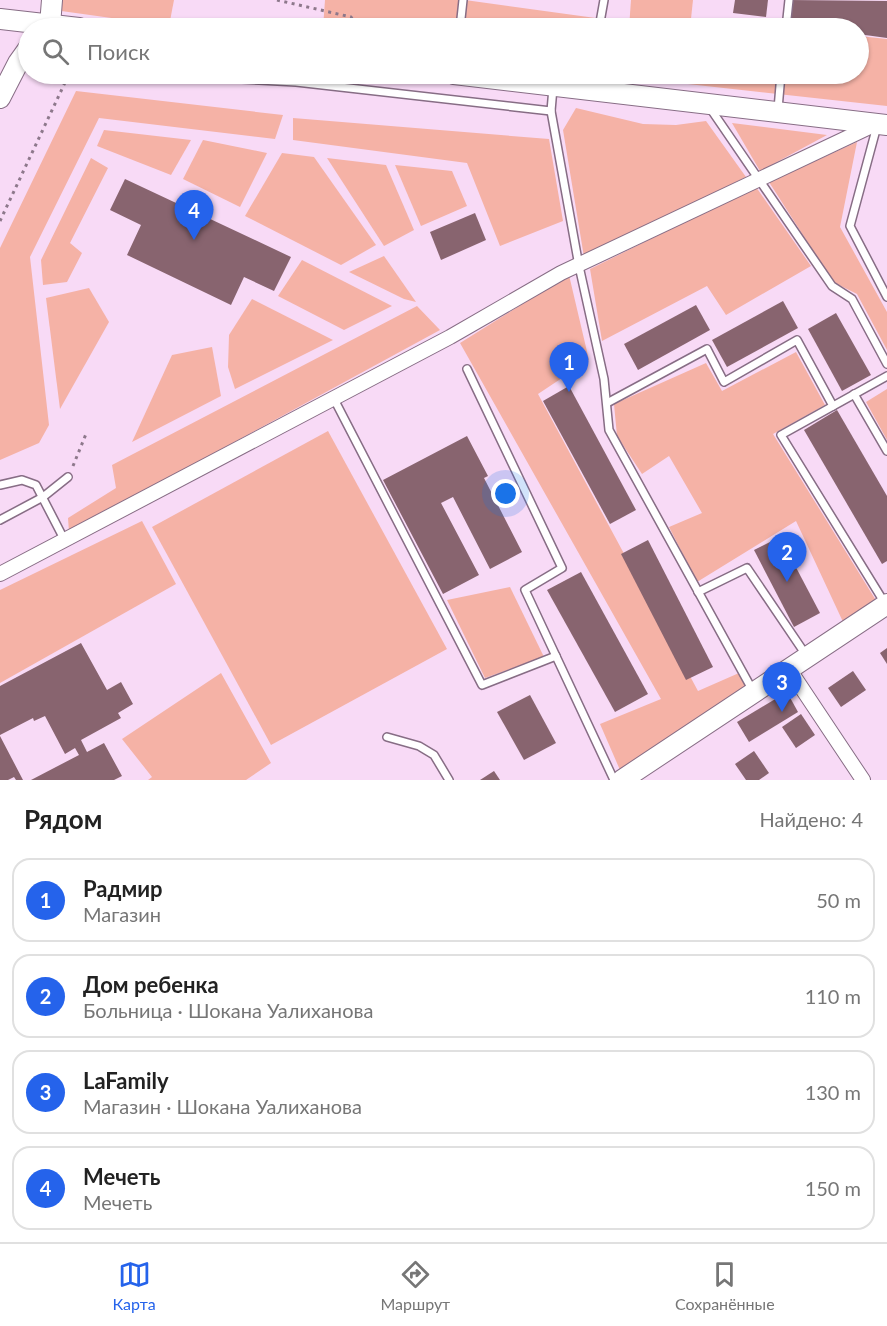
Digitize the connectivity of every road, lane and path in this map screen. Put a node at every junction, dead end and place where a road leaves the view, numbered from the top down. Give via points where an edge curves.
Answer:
1 (52, 0) edge
2 (277, 0) edge
3 (463, 0) edge
4 (604, 0) edge
5 (789, 0) edge
6 (49, 18) edge
7 (352, 18) edge
8 (461, 18) edge
9 (601, 18) edge
10 (787, 18) edge
11 (0, 19) edge
12 (18, 22) edge
13 (18, 63) edge
14 (64, 84) edge
15 (314, 84) edge
16 (536, 84) edge
17 (572, 84) edge
18 (601, 84) edge
19 (780, 84) edge
20 (553, 86) junction
21 (0, 98) edge
22 (706, 104) junction
23 (551, 111) junction
24 (777, 112) junction
25 (882, 124) edge
26 (758, 179) junction
27 (0, 221) edge
28 (579, 266) junction
29 (887, 297) edge
30 (887, 364) edge
31 (467, 369) dead end
32 (887, 376) edge
33 (854, 394) junction
34 (334, 399) junction
35 (607, 403) junction
36 (833, 406) junction
37 (87, 434) dead end
38 (887, 451) edge
39 (68, 477) joint
40 (0, 485) edge
41 (44, 496) junction
42 (0, 520) edge
43 (65, 541) junction
44 (0, 574) edge
45 (699, 592) junction
46 (886, 605) edge
47 (556, 656) junction
48 (807, 657) junction
49 (789, 669) junction
50 (754, 692) junction
51 (387, 737) dead end
52 (449, 780) edge
53 (614, 780) edge
54 (622, 780) edge
55 (863, 780) edge

1 - 6 street
2 - 7 path
3 - 8 lane
4 - 9 lane
5 - 10 lane
11 - 12 street
13 - 21 street
14 - 27 path
15 - 23 lane
16 - 20 street
17 - 20 street
18 - 22 street
19 - 24 lane
20 - 23 lane
22 - 24 street
22 - 26 lane
23 - 28 lane
24 - 25 street
25 - 26 street
25 - 29 lane via 850,225
26 - 28 street
26 - 30 lane via 832,286 852,299
28 - 34 street
28 - 35 lane
31 - 47 lane via 562,568 525,590
32 - 33 lane
33 - 36 lane
33 - 38 lane
34 - 43 street
34 - 47 lane via 482,686
35 - 36 lane via 707,349 724,382 797,340
35 - 45 lane via 609,430
36 - 46 lane via 780,435
37 - 39 path
39 - 41 lane
40 - 41 lane via 28,481
41 - 42 lane
41 - 43 lane
43 - 44 street
45 - 48 lane via 747,568
45 - 50 lane
46 - 48 street
47 - 53 lane
48 - 49 street
49 - 50 street
49 - 55 street
50 - 54 street
51 - 52 lane via 419,746 434,755

